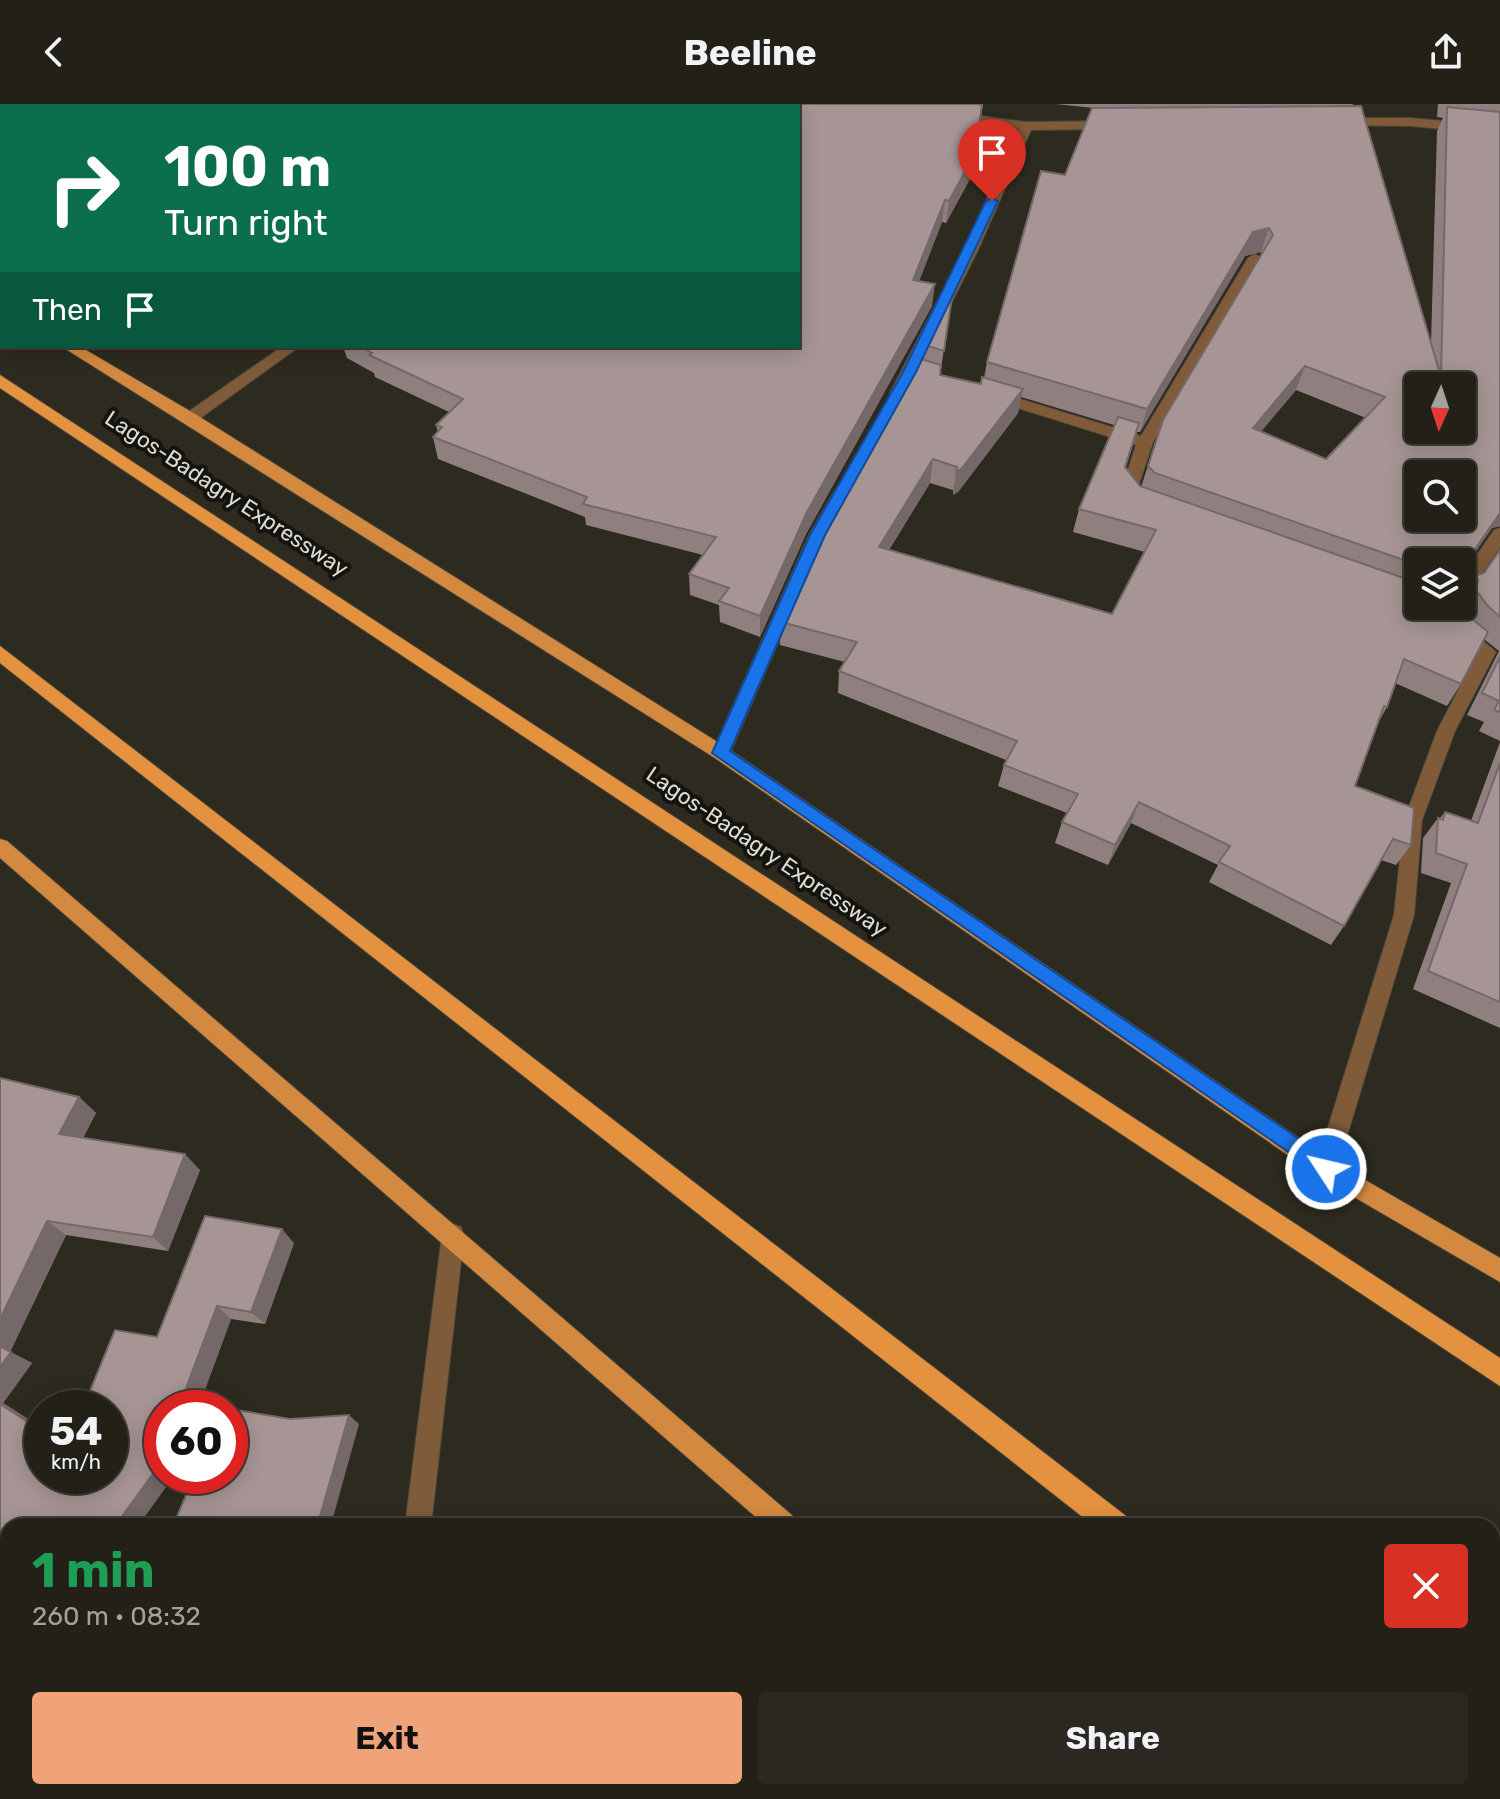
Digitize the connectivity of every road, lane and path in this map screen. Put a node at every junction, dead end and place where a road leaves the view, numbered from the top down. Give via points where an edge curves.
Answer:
1 (942, 115) edge
2 (1317, 123) edge
3 (1133, 125) edge
4 (1026, 126) junction
5 (1500, 130) edge
6 (1255, 258) edge
7 (71, 348) edge
8 (290, 348) edge
9 (0, 380) edge
10 (984, 393) edge
11 (886, 413) edge
12 (190, 418) junction
13 (1145, 442) junction
14 (848, 481) edge
15 (1151, 506) edge
16 (1500, 534) edge
17 (1476, 569) edge
18 (1453, 620) edge
19 (0, 653) edge
20 (1494, 654) edge
21 (721, 753) junction
22 (0, 847) edge
23 (1326, 1169) junction
24 (453, 1235) junction
25 (1500, 1271) edge
26 (1500, 1373) edge
27 (419, 1518) edge
28 (776, 1518) edge
29 (1106, 1518) edge

1 - 4 street
2 - 5 street via 1410,122
3 - 4 street
4 - 11 street via 917,374
6 - 13 street
7 - 12 main road, Lagos-Badagry Expressway
8 - 12 street
9 - 26 highway, Lagos-Badagry Expressway
10 - 13 street
12 - 21 main road, Lagos-Badagry Expressway
13 - 15 street via 1129,491
14 - 21 street via 817,535
16 - 17 street
18 - 20 street
19 - 29 highway
20 - 23 street via 1446,731 1413,820 1404,915
21 - 23 main road, Lagos-Badagry Expressway
22 - 24 main road
23 - 25 main road, Lagos-Badagry Expressway
24 - 27 street
24 - 28 main road

